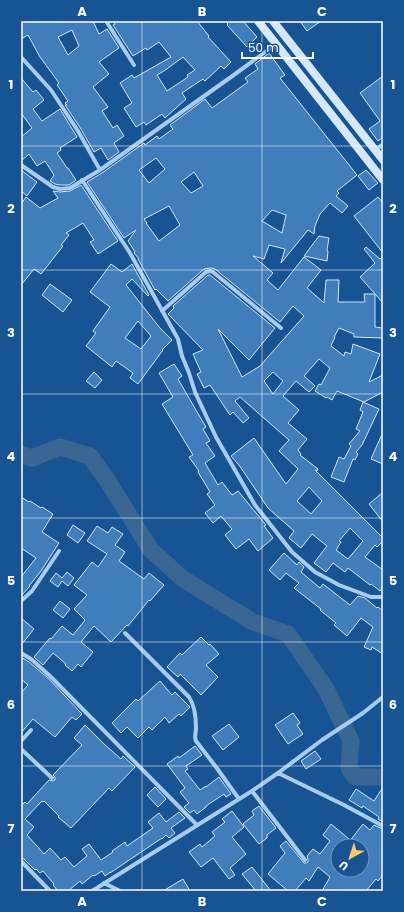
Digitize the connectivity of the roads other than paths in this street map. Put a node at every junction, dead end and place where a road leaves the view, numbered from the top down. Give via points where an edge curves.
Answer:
1 (106, 21) edge
2 (258, 21) edge
3 (273, 21) edge
4 (276, 44) junction
5 (21, 57) edge
6 (134, 65) dead end
7 (383, 144) edge
8 (376, 150) junction
9 (383, 160) edge
10 (21, 165) edge
11 (100, 170) junction
12 (82, 180) junction
13 (383, 180) edge
14 (162, 311) junction
15 (281, 328) dead end
16 (59, 551) dead end
17 (383, 597) edge
18 (21, 601) edge
19 (125, 633) dead end
20 (21, 653) edge
21 (383, 697) edge
22 (31, 730) dead end
23 (21, 741) edge
24 (21, 749) edge
25 (278, 773) junction
26 (52, 778) dead end
27 (252, 791) junction
28 (239, 799) junction
29 (197, 825) junction
30 (383, 826) edge
31 (305, 860) dead end
32 (21, 861) edge
33 (104, 883) junction
34 (50, 891) edge
35 (92, 891) edge
36 (120, 891) edge

1 - 6 street
2 - 4 main road
3 - 8 main road
4 - 11 street
4 - 13 main road
5 - 11 street via 51,90
7 - 8 street
8 - 9 main road
10 - 12 street via 60,189 70,188
11 - 12 street
12 - 14 street via 130,253
14 - 15 street via 210,271
14 - 17 street via 178,339 195,392 216,437 255,505 292,552 315,572 339,585 371,597
16 - 18 street via 32,591
19 - 28 street via 189,697 195,711 196,741
20 - 29 street via 50,676
21 - 25 street
22 - 23 street
24 - 26 street
25 - 27 street
25 - 30 street via 344,804
27 - 28 street
27 - 31 street
28 - 29 street
29 - 33 street
32 - 34 street
33 - 35 street
33 - 36 street

